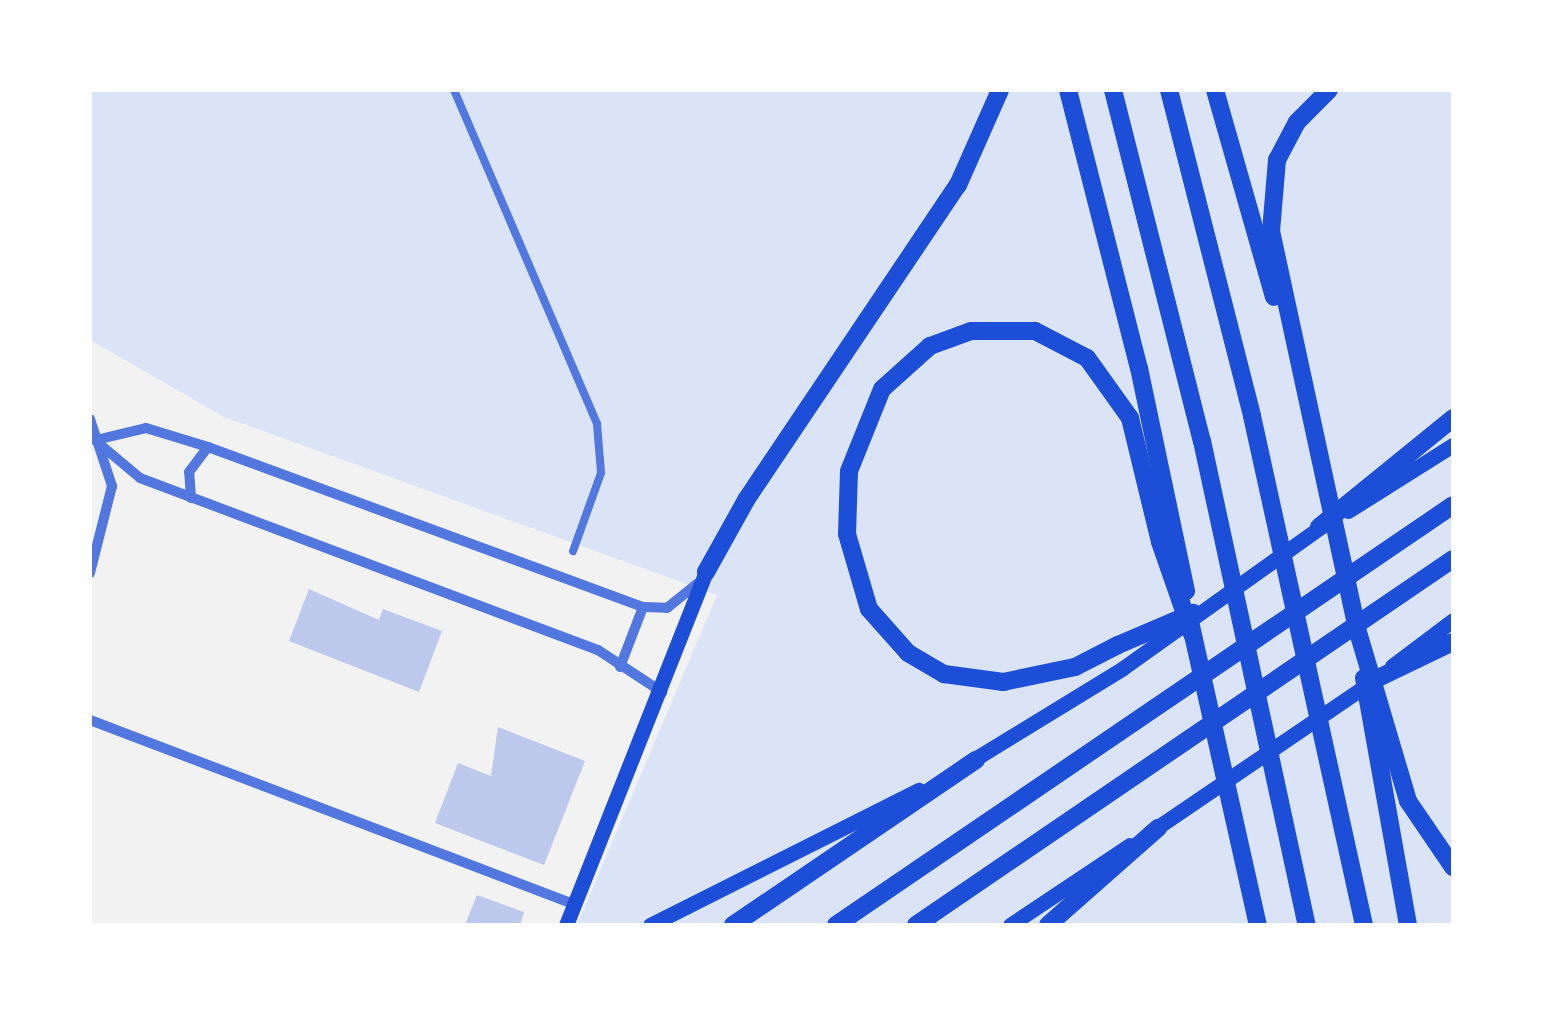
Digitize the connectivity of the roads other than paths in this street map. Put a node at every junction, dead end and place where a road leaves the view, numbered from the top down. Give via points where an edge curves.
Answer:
1 (454, 90) edge
2 (1000, 90) edge
3 (1068, 90) edge
4 (1113, 90) edge
5 (1169, 90) edge
6 (1215, 90) edge
7 (1329, 90) edge
8 (1289, 334) junction
9 (1453, 418) edge
10 (90, 419) edge
11 (95, 438) edge
12 (1453, 446) edge
13 (208, 447) junction
14 (1395, 473) junction
15 (191, 498) junction
16 (1453, 505) edge
17 (1319, 528) joint
18 (573, 551) dead end
19 (1453, 559) edge
20 (706, 572) junction
21 (90, 573) edge
22 (643, 608) junction
23 (1194, 613) junction
24 (1453, 620) edge
25 (1358, 632) junction
26 (1192, 634) junction
27 (1440, 643) edge
28 (620, 667) junction
29 (1372, 682) joint
30 (664, 692) junction
31 (90, 720) edge
32 (976, 760) junction
33 (1231, 812) junction
34 (1158, 828) junction
35 (1453, 867) edge
36 (576, 905) junction
37 (566, 925) edge
38 (650, 925) edge
39 (733, 925) edge
40 (836, 925) edge
41 (916, 925) edge
42 (1010, 925) edge
43 (1048, 925) edge
44 (1246, 925) edge
45 (1258, 925) edge
46 (1308, 925) edge
47 (1364, 925) edge
48 (1408, 925) edge

1 - 18 street via 597,424 601,473
2 - 20 highway via 952,195 746,500
3 - 26 highway via 1140,368
4 - 46 highway via 1198,423
5 - 47 highway via 1256,435
6 - 8 highway via 1258,254
7 - 8 highway via 1285,140 1271,179 1271,231
8 - 25 highway
9 - 14 highway
10 - 11 street
11 - 13 street via 146,428
11 - 15 street via 140,478
11 - 21 street via 112,486
12 - 14 main road
13 - 15 street via 189,472
13 - 22 street
14 - 17 highway
15 - 28 street via 598,650
16 - 40 highway
17 - 23 main road
19 - 41 highway
20 - 22 street via 680,602
20 - 30 main road
22 - 28 street
23 - 26 highway via 1118,645 1051,674 982,682 926,664 894,641 870,610 847,534 849,472 882,389 930,346 992,328 1035,331 1071,346 1101,372 1137,438 1160,542
23 - 32 main road via 1122,668
24 - 27 main road
25 - 35 highway via 1408,801
25 - 48 highway
26 - 33 highway
27 - 29 highway
28 - 30 street
29 - 34 main road
30 - 36 main road
31 - 36 street
32 - 38 main road via 815,848
32 - 39 highway
33 - 44 highway
33 - 45 highway
34 - 42 main road
34 - 43 highway
36 - 37 main road

